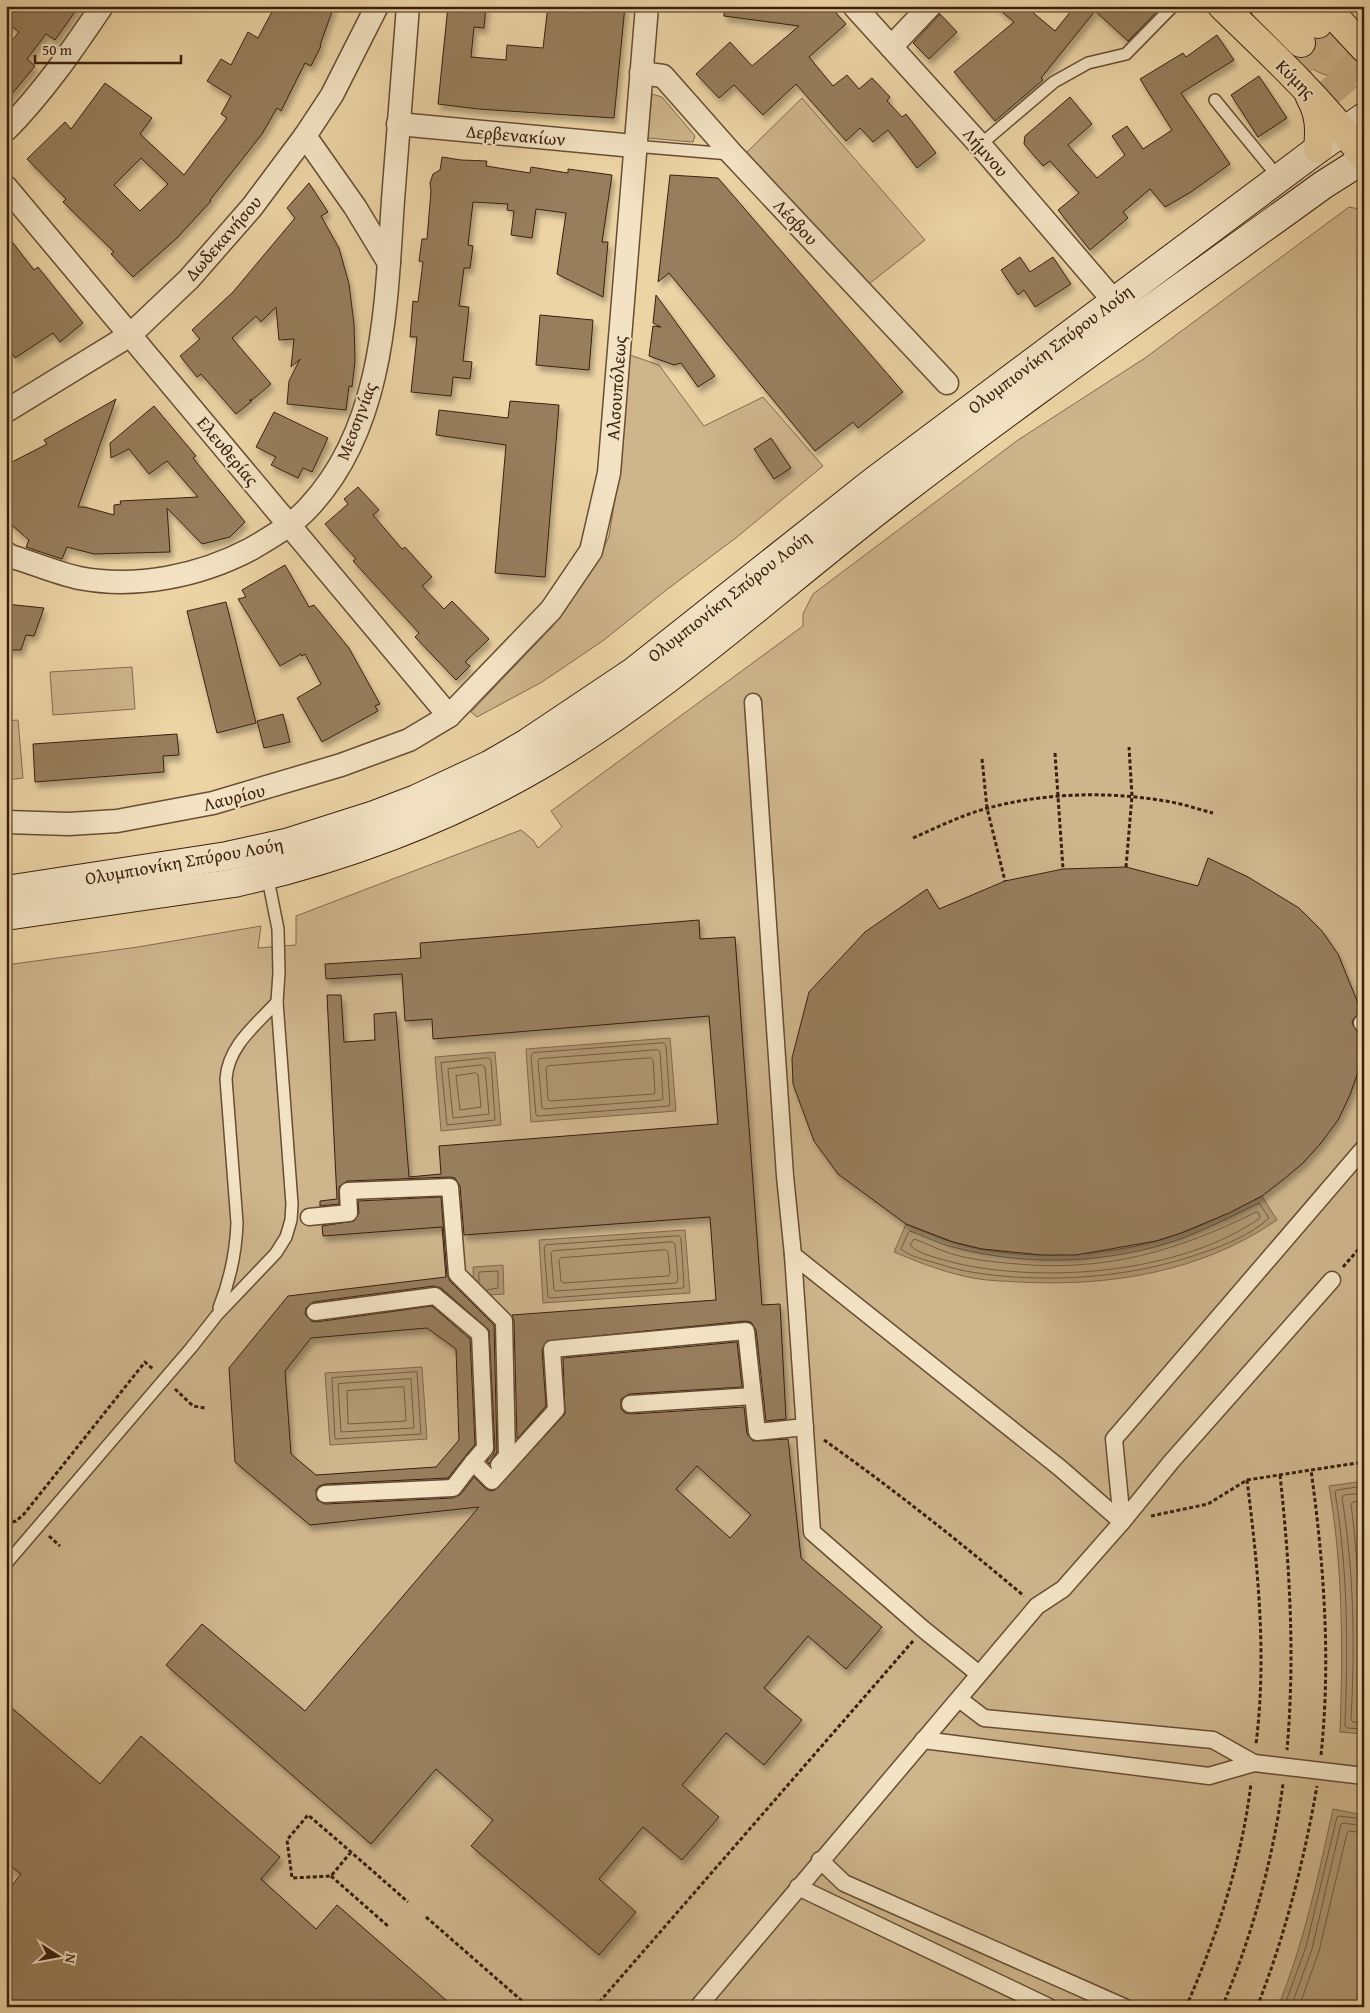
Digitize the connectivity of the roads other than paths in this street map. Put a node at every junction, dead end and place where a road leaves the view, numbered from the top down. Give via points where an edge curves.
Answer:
1 (102, 6) edge
2 (377, 6) edge
3 (408, 6) edge
4 (647, 6) edge
5 (854, 6) edge
6 (930, 6) edge
7 (1173, 6) edge
8 (1222, 6) edge
9 (1264, 6) edge
10 (1311, 20) edge
11 (891, 47) junction
12 (1364, 48) edge
13 (641, 73) junction
14 (1304, 85) junction
15 (1215, 100) dead end
16 (398, 124) junction
17 (1354, 124) edge
18 (6, 130) edge
19 (305, 136) junction
20 (980, 145) junction
21 (634, 146) junction
22 (1318, 149) junction
23 (732, 154) junction
24 (1364, 158) edge
25 (1279, 178) junction
26 (6, 187) edge
27 (389, 263) junction
28 (1114, 301) junction
29 (130, 335) junction
30 (947, 383) dead end
31 (6, 410) edge
32 (289, 525) junction
33 (8, 555) edge
34 (753, 702) dead end
35 (449, 716) junction
36 (6, 822) edge
37 (264, 862) junction
38 (6, 890) edge
39 (6, 916) edge
40 (277, 1002) junction
41 (1364, 1148) edge
42 (309, 1217) dead end
43 (793, 1255) junction
44 (1332, 1280) road end
45 (315, 1312) dead end
46 (217, 1315) junction
47 (753, 1396) junction
48 (630, 1404) dead end
49 (805, 1427) junction
50 (473, 1462) junction
51 (489, 1478) junction
52 (325, 1494) dead end
53 (1122, 1522) junction
54 (9, 1556) edge
55 (980, 1674) junction
56 (959, 1699) junction
57 (923, 1740) junction
58 (1254, 1763) junction
59 (1364, 1776) edge
60 (820, 1860) junction
61 (798, 1887) junction
62 (706, 2004) edge
63 (1049, 2007) edge
64 (1124, 2007) edge

1 - 18 street via 23,113
2 - 19 street, Δωδεκανήσου via 332,95
3 - 16 street, Μεσσηνίας
4 - 13 street, Αλσουπόλεως
5 - 11 street, Λήμνου
6 - 11 street
7 - 20 lane via 1126,54 1088,63 1054,82
8 - 14 main road, Κύμης
9 - 10 main road, Κύμης
10 - 12 main road, Κύμης
11 - 20 street, Λήμνου
13 - 21 street, Αλσουπόλεως
13 - 23 street, Λέσβου via 663,76
14 - 17 main road, Κύμης
14 - 22 main road via 1320,123
15 - 25 lane
16 - 21 street, Δερβενακίων
16 - 27 street, Μεσσηνίας
17 - 22 main road, Ολυμπιονίκη Σπύρου Λούη
17 - 24 main road, Κύμης
19 - 27 street via 355,207
19 - 29 street, Δωδεκανήσου via 252,207 189,278
20 - 28 street, Λήμνου
21 - 23 lane
21 - 35 street, Αλσουπόλεως via 609,473 592,551 551,610
22 - 25 main road, Ολυμπιονίκη Σπύρου Λούη
23 - 30 street, Λέσβου
24 - 37 main road, Ολυμπιονίκη Σπύρου Λούη via 925,475 685,664 586,736 520,777 426,822 360,846
25 - 28 main road, Ολυμπιονίκη Σπύρου Λούη
26 - 29 street, Ελευθερίας
27 - 32 street, Μεσσηνίας via 379,352 362,418 332,478 309,508
28 - 37 main road, Ολυμπιονίκη Σπύρου Λούη via 874,481 633,672 542,733 489,765 416,799 333,828
29 - 31 street, Δωδεκανήσου
29 - 32 street, Ελευθερίας
32 - 33 street, Μεσσηνίας via 218,565 179,576 146,580 79,578
32 - 35 street, Ελευθερίας
34 - 43 street via 784,1166
35 - 36 street, Λαυρίου via 409,740 333,768 213,803 117,820 69,824
37 - 38 main road, Ολυμπιονίκη Σπύρου Λούη via 227,856
37 - 39 main road, Ολυμπιονίκη Σπύρου Λούη via 234,883
37 - 40 lane via 278,928
40 - 46 lane via 238,1044 226,1067 237,1223 236,1246
40 - 46 lane via 291,1220 286,1237 276,1252
41 - 53 street via 1114,1439
42 - 51 street via 349,1214 348,1191 450,1187 457,1274 504,1321 507,1456
43 - 49 street
43 - 53 street via 1060,1468
44 - 53 street
45 - 50 street via 435,1296 480,1334 486,1448
46 - 54 lane
47 - 48 street
47 - 49 street via 757,1432
47 - 51 street via 746,1331 552,1349 556,1410 492,1481
49 - 55 street via 812,1532
50 - 51 street
50 - 52 street via 453,1488
53 - 55 street via 1063,1589 1037,1606
55 - 56 street
56 - 57 street
56 - 58 street via 984,1718 1213,1740
57 - 58 street via 1210,1776
57 - 60 street
58 - 59 street
60 - 61 street
60 - 64 street via 844,1883
61 - 62 street
61 - 63 street

